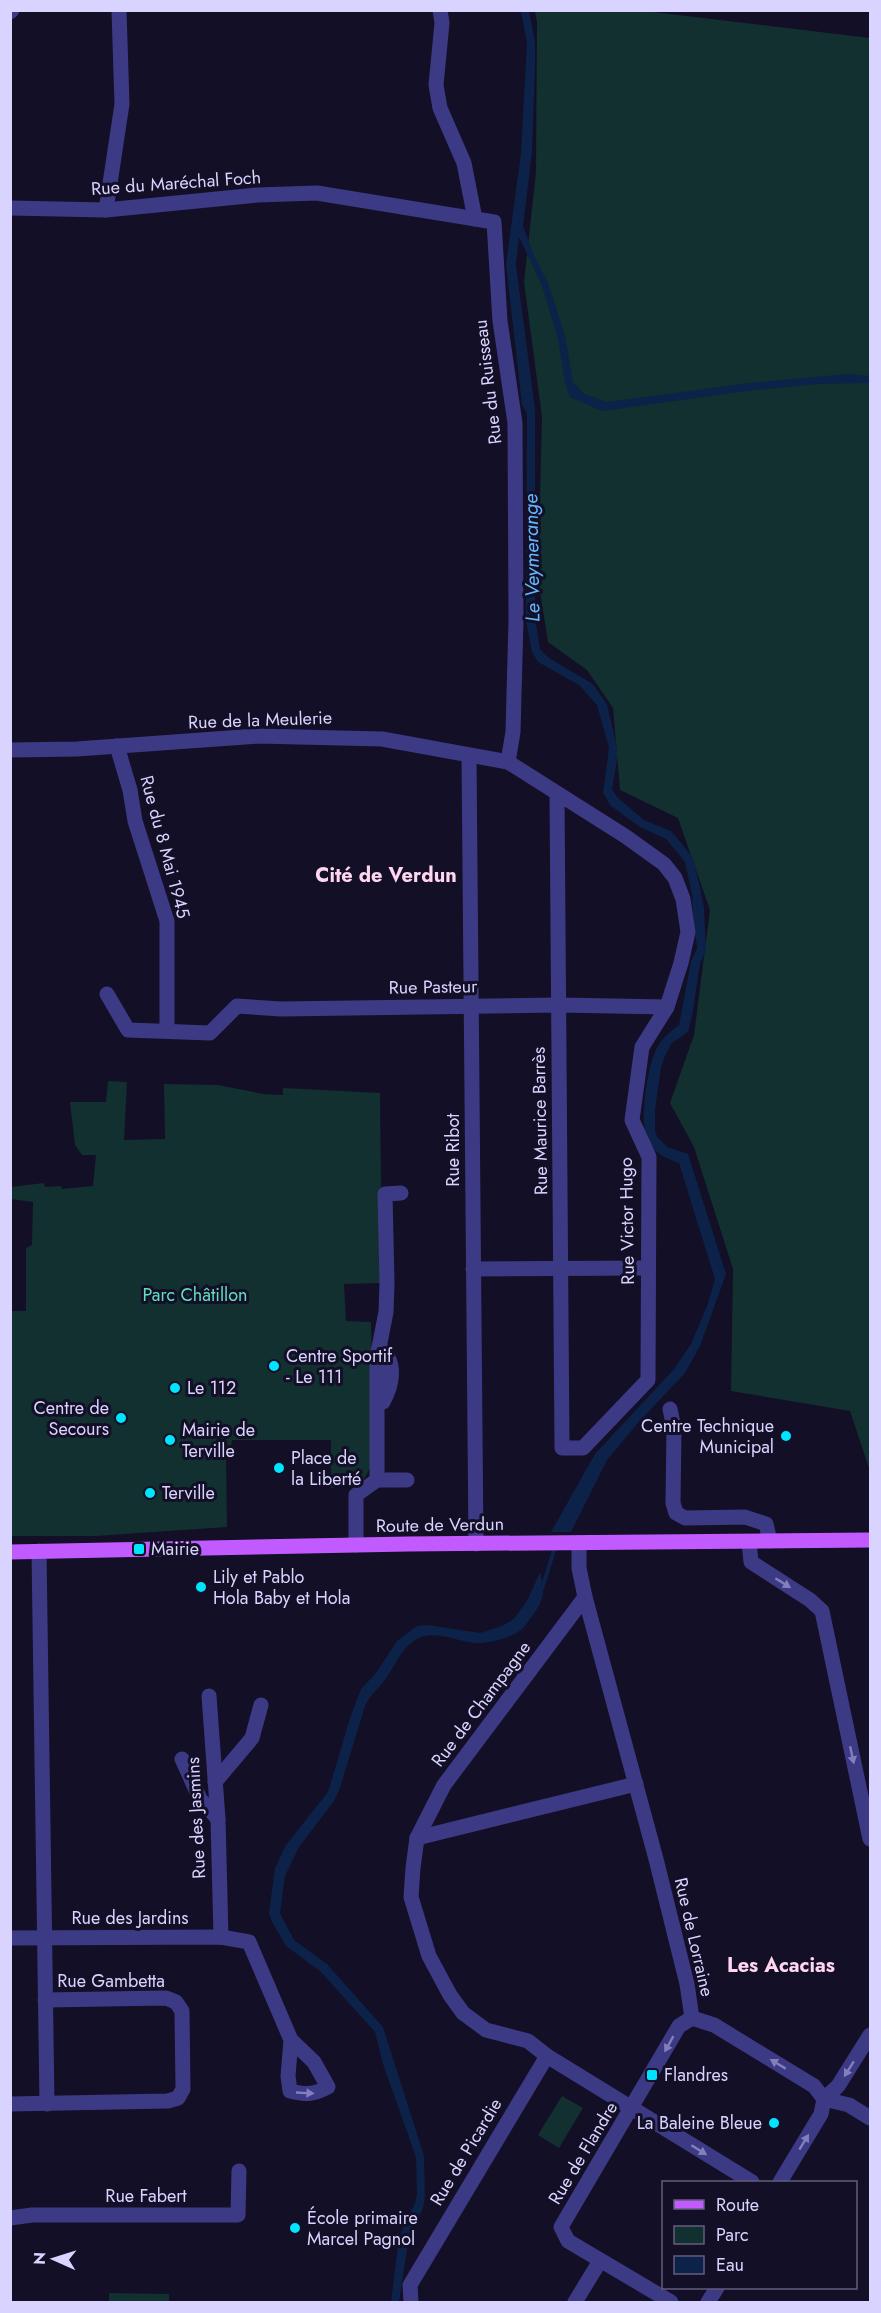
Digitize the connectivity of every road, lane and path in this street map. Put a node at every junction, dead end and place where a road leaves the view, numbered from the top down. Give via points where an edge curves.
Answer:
1 (119, 10) edge
2 (440, 10) edge
3 (344, 198) joint
4 (10, 208) edge
5 (106, 210) junction
6 (475, 219) junction
7 (117, 746) junction
8 (10, 750) edge
9 (469, 756) junction
10 (508, 762) junction
11 (557, 795) junction
12 (107, 994) dead end
13 (558, 1005) junction
14 (471, 1006) junction
15 (667, 1007) junction
16 (167, 1031) junction
17 (401, 1193) dead end
18 (647, 1268) junction
19 (473, 1269) junction
20 (561, 1269) junction
21 (670, 1409) dead end
22 (562, 1448) joint
23 (376, 1480) junction
24 (407, 1480) dead end
25 (870, 1540) edge
26 (770, 1541) junction
27 (749, 1542) junction
28 (579, 1543) junction
29 (476, 1544) junction
30 (356, 1545) junction
31 (39, 1551) junction
32 (10, 1552) edge
33 (585, 1598) junction
34 (209, 1696) dead end
35 (261, 1705) dead end
36 (182, 1760) dead end
37 (215, 1782) junction
38 (636, 1784) junction
39 (218, 1819) junction
40 (417, 1838) junction
41 (870, 1839) edge
42 (221, 1937) junction
43 (10, 1938) edge
44 (44, 1938) junction
45 (45, 2000) junction
46 (692, 2018) junction
47 (870, 2035) edge
48 (291, 2040) dead end
49 (547, 2056) junction
50 (824, 2099) junction
51 (10, 2104) edge
52 (46, 2104) junction
53 (632, 2109) junction
54 (870, 2118) edge
55 (238, 2171) dead end
56 (750, 2181) edge
57 (781, 2181) edge
58 (10, 2218) edge
59 (600, 2261) junction
60 (716, 2289) edge
61 (411, 2302) edge
62 (575, 2302) edge
63 (672, 2302) edge
64 (708, 2302) edge

1 - 5 street via 122,104
2 - 6 street via 436,85 440,108 464,163
3 - 5 street, Rue du Maréchal Foch via 317,193 257,195
3 - 6 street, Rue du Ruisseau
4 - 5 street, Rue du Maréchal Foch
6 - 10 street, Rue du Ruisseau via 494,222 500,321 515,423 516,620 513,732
7 - 8 street, Rue de la Meulerie
7 - 9 street, Rue de la Meulerie via 258,736 331,737 382,739
7 - 16 street, Rue du 8 Mai 1945 via 135,822 167,921
9 - 10 street, Rue de la Meulerie
9 - 14 street, Rue Ribot
10 - 11 street, Rue Victor Hugo
11 - 13 street, Rue Maurice Barrès
11 - 15 street, Rue Victor Hugo via 635,843 664,864 675,878 688,932
12 - 16 street via 128,1030
13 - 14 street, Rue Pasteur
13 - 15 street, Rue Pasteur
13 - 20 street, Rue Maurice Barrès
14 - 16 street, Rue Pasteur via 237,1006 210,1033
14 - 19 street, Rue Ribot
15 - 18 street, Rue Victor Hugo via 642,1047 632,1120 649,1157
17 - 23 street via 385,1194 387,1283 379,1347
18 - 20 street
18 - 22 street, Rue Victor Hugo via 648,1380 583,1448
19 - 20 street
19 - 29 street, Rue Ribot
20 - 22 street, Rue Maurice Barrès
21 - 26 street via 676,1513 685,1518 745,1517 766,1524
23 - 24 street
23 - 30 street via 356,1495
25 - 26 main road, Route de Verdun
26 - 27 main road, Route de Verdun
27 - 28 main road, Route de Verdun
27 -> 41 street via 751,1562 822,1611
28 - 29 main road, Route de Verdun
28 - 33 street, Rue de Lorraine
29 - 30 main road, Route de Verdun
30 - 31 main road, Route de Verdun
31 - 32 main road, Route de Verdun
31 - 44 street
33 - 38 street, Rue de Lorraine
33 - 40 street, Rue de Champagne via 444,1785
34 - 37 street, Rue des Jasmins
35 - 37 street via 252,1738
36 - 39 street via 200,1798
37 - 39 street, Rue des Jasmins
38 - 40 street
38 - 46 street, Rue de Lorraine via 687,1984
39 - 42 street, Rue des Jasmins
40 - 49 street, Rue de Champagne via 411,1897 429,1956 450,1995 463,2013 486,2030 528,2041
42 - 44 street, Rue des Jardins
42 - 48 street, Rue des Jardins via 249,1942
43 - 44 street, Rue des Jardins
44 - 45 street
45 - 52 street
45 - 52 street, Rue Gambetta via 166,1998 176,2002 182,2010 183,2089 178,2097 168,2101
50 -> 46 street, Rue de Lorraine via 804,2079 714,2025
46 -> 53 street, Rue de Flandre via 679,2026
47 -> 50 street via 838,2086
49 - 53 street, Rue de Champagne
49 - 61 street, Rue de Picardie via 410,2285
50 - 54 street via 849,2105
57 -> 50 street via 821,2114
51 - 52 street
53 -> 56 street, Rue de Champagne
53 - 59 street, Rue de Flandre via 561,2227 568,2241
55 - 58 street, Rue Fabert via 238,2215
59 - 62 street
59 - 63 street, Rue de Flandre
60 - 64 street

